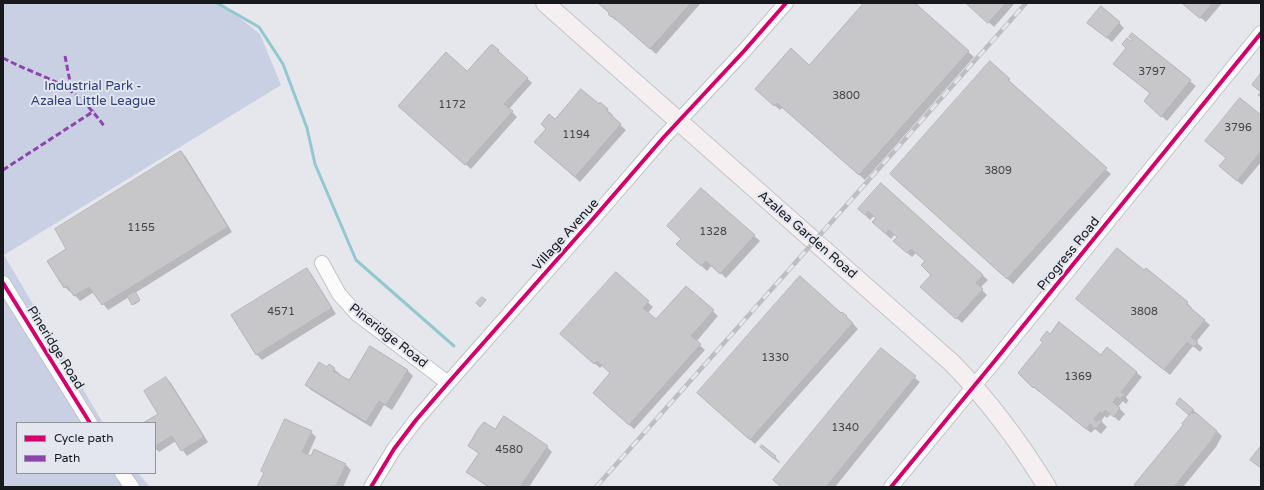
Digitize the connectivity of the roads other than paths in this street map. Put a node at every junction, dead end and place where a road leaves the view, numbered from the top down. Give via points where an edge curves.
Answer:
1 (545, 3) edge
2 (786, 3) edge
3 (1261, 33) edge
4 (678, 121) junction
5 (322, 263) dead end
6 (3, 283) edge
7 (448, 383) junction
8 (974, 386) junction
9 (89, 422) edge
10 (123, 474) edge
11 (132, 487) edge
12 (371, 487) edge
13 (891, 487) edge
14 (1047, 487) edge

1 - 4 main road, Azalea Garden Road
2 - 4 street, Village Avenue
3 - 8 street, Progress Road
4 - 7 street, Village Avenue
4 - 8 main road, Azalea Garden Road via 952,363
5 - 7 street, Pineridge Road via 339,294 357,314
6 - 9 street, Pineridge Road
7 - 12 street, Village Avenue via 394,449
8 - 13 street, Progress Road
8 - 14 main road, Azalea Garden Road via 1020,443
10 - 11 street

